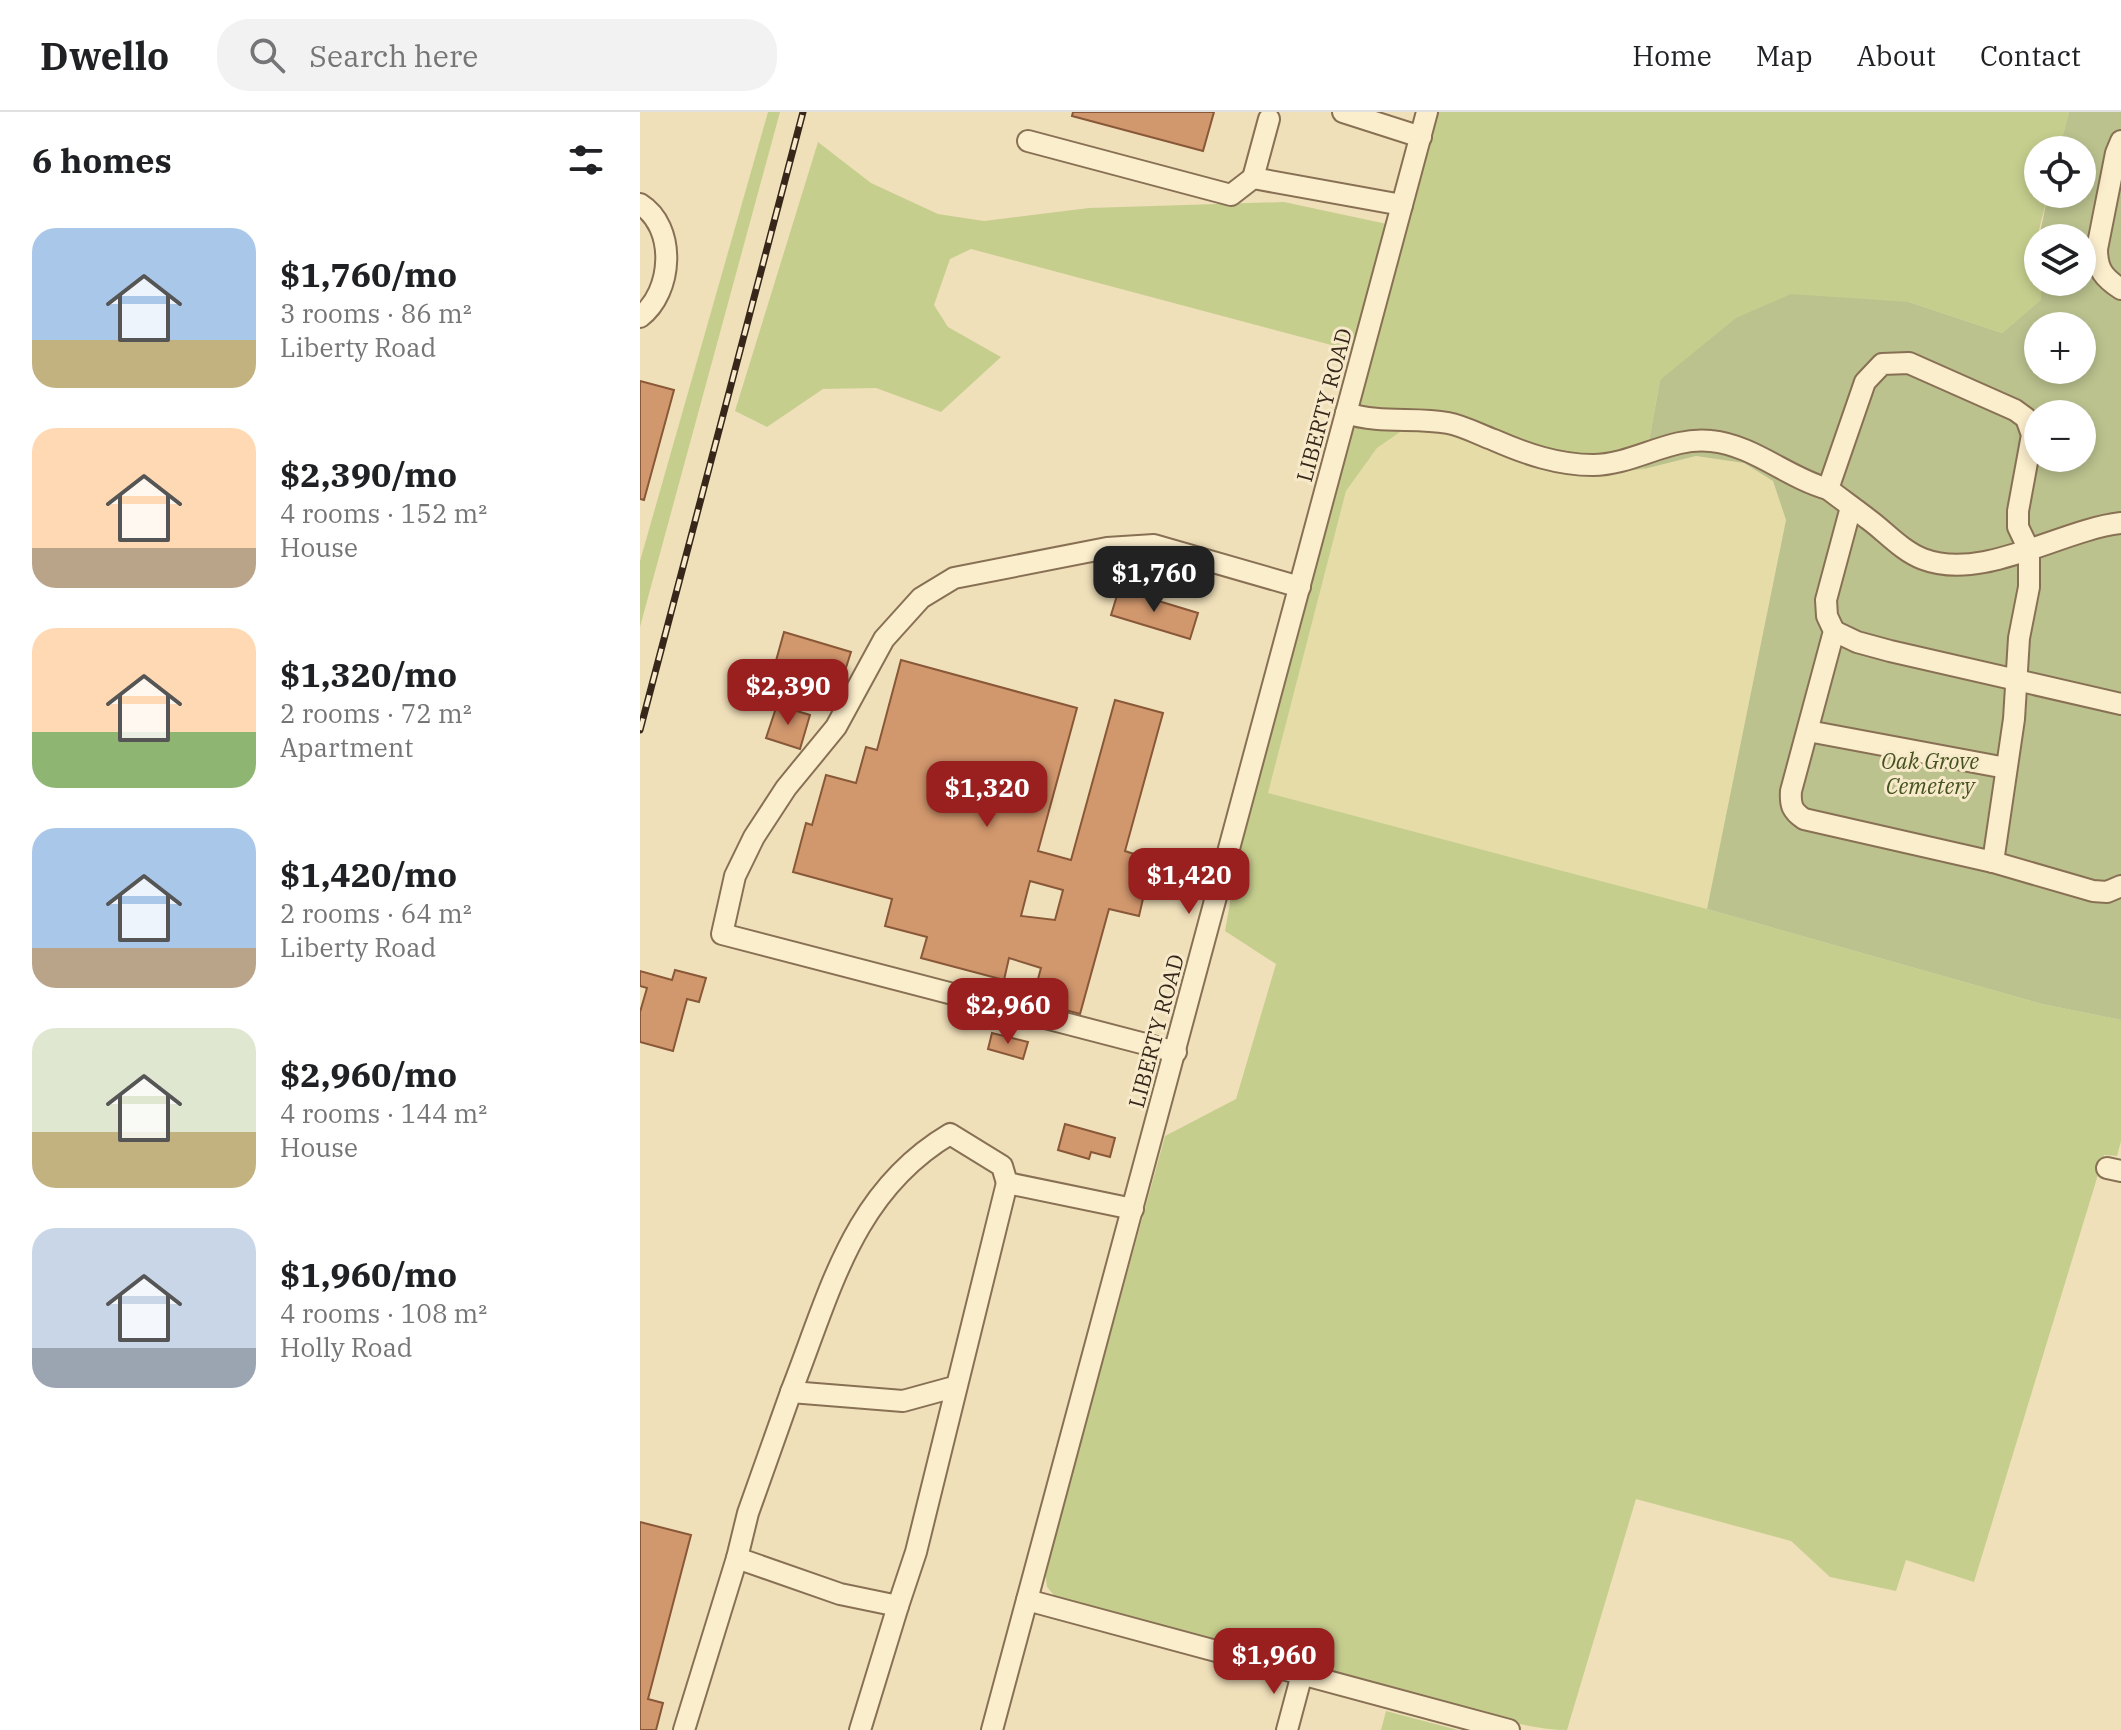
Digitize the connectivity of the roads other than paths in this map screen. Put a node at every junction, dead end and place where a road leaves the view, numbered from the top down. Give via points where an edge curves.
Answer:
1 (1343, 112) edge
2 (1427, 112) edge
3 (1269, 119) dead end
4 (1421, 137) junction
5 (1028, 141) dead end
6 (2121, 141) edge
7 (1253, 178) junction
8 (640, 204) edge
9 (1402, 205) junction
10 (2121, 289) edge
11 (640, 317) edge
12 (1346, 413) junction
13 (1828, 489) junction
14 (1851, 507) junction
15 (2121, 523) edge
16 (2029, 550) junction
17 (1300, 587) junction
18 (1834, 631) junction
19 (2018, 679) junction
20 (2121, 704) edge
21 (1808, 731) junction
22 (2006, 768) junction
23 (1993, 862) junction
24 (2121, 886) edge
25 (1176, 1052) junction
26 (1007, 1183) junction
27 (1133, 1209) junction
28 (954, 1387) junction
29 (791, 1392) junction
30 (737, 1558) junction
31 (1027, 1600) junction
32 (898, 1606) junction
33 (1302, 1674) junction
34 (684, 1730) edge
35 (860, 1730) edge
36 (992, 1730) edge
37 (1287, 1730) edge
38 (1509, 1730) edge

1 - 4 street
2 - 4 street, LIBERTY ROAD
3 - 7 street
4 - 9 street, LIBERTY ROAD
5 - 7 street via 1231,195
6 - 10 street via 2097,249 2097,265 2105,279
7 - 9 street
8 - 11 street via 656,220 667,252 654,302
9 - 12 street, LIBERTY ROAD
12 - 13 street via 1365,419 1449,423 1560,464 1630,460 1709,440
12 - 17 street, LIBERTY ROAD
13 - 14 street
13 - 16 street via 1865,382 1882,364 1909,363 2026,418 2032,435 2018,527
14 - 16 street via 1902,548 1940,564
14 - 18 street via 1826,600
15 - 16 street
16 - 19 street
17 - 25 street, LIBERTY ROAD
17 - 25 street via 1154,545 1107,548 954,578 921,598 884,639 836,727 786,788 735,876 722,934
18 - 19 street via 1879,648
18 - 21 street
19 - 20 street
19 - 22 street
21 - 22 street
21 - 23 street via 1791,791 1794,813
22 - 23 street
23 - 24 street via 2093,891
25 - 27 street, LIBERTY ROAD
26 - 27 street
26 - 28 street
26 - 29 street via 1002,1166 950,1134 919,1152 871,1204 849,1244
27 - 31 street, LIBERTY ROAD
28 - 29 street via 903,1401
28 - 32 street via 916,1552
29 - 30 street
30 - 32 street via 840,1594
30 - 34 street
31 - 33 street
31 - 36 street, LIBERTY ROAD
32 - 35 street
33 - 37 street
33 - 38 street

